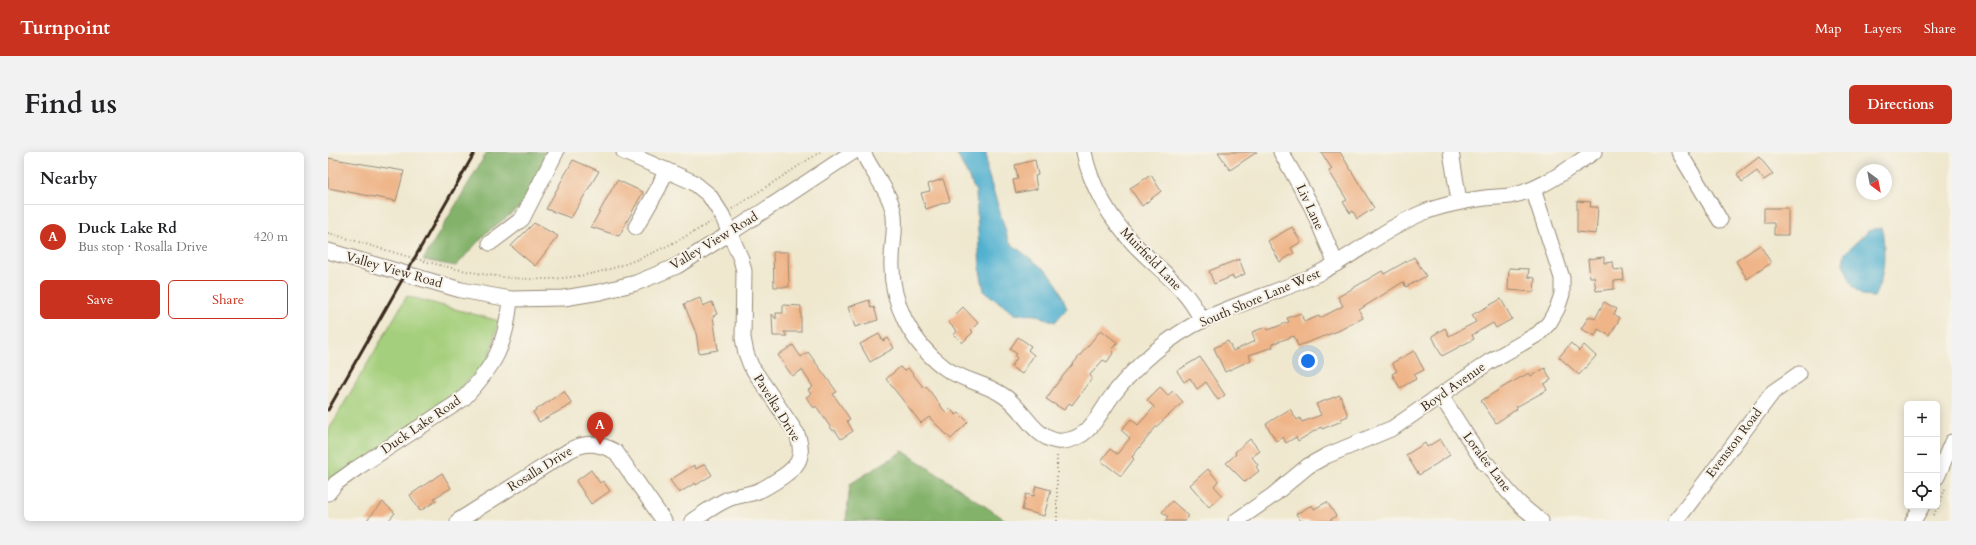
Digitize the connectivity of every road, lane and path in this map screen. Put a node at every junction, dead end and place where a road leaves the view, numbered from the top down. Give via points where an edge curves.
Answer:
1 (556, 152) edge
2 (624, 152) edge
3 (820, 152) edge
4 (853, 152) edge
5 (863, 152) edge
6 (1084, 152) edge
7 (1281, 152) edge
8 (1451, 152) edge
9 (1594, 152) edge
10 (1679, 152) edge
11 (666, 170) junction
12 (1533, 189) junction
13 (1459, 201) junction
14 (722, 216) junction
15 (1720, 220) dead end
16 (636, 227) dead end
17 (328, 233) edge
18 (730, 233) junction
19 (490, 243) dead end
20 (328, 251) edge
21 (1336, 264) junction
22 (510, 299) junction
23 (1202, 321) junction
24 (1799, 374) dead end
25 (1441, 396) junction
26 (1057, 441) junction
27 (1952, 442) edge
28 (1942, 481) edge
29 (328, 493) edge
30 (1927, 511) edge
31 (458, 521) edge
32 (664, 521) edge
33 (692, 521) edge
34 (1057, 521) edge
35 (1236, 521) edge
36 (1541, 521) edge
37 (1676, 521) edge
38 (1913, 521) edge

1 - 19 street via 522,219
2 - 11 street, Pavelka Drive
3 - 14 path
4 - 18 street, Valley View Road
5 - 26 street via 883,185 894,210 893,287 900,311 911,333 926,352 945,368 966,380 1003,395 1015,404 1034,428 1044,436
6 - 23 street, Muirfield Lane via 1098,192 1115,220 1135,245 1188,296
7 - 21 street, Liv Lane via 1312,207
8 - 13 street
9 - 12 street, South Shore Lane West
10 - 15 street
11 - 14 street, Pavelka Drive via 693,182 709,195
11 - 16 street
12 - 13 street, South Shore Lane West via 1510,196
12 - 25 street, Boyd Avenue via 1562,278 1562,294 1557,309 1549,323 1538,334 1489,362
13 - 21 street, South Shore Lane West via 1420,214
14 - 17 path via 678,241 635,260 571,277 538,279 502,278 422,260
14 - 18 street, Pavelka Drive
18 - 22 street, Valley View Road via 677,266 636,283 564,298
18 - 33 street, Pavelka Drive via 744,271 746,352 752,366 797,434 801,445 800,456 797,466 769,485 759,491 730,498 715,505
20 - 22 street, Valley View Road via 461,290
21 - 23 street, South Shore Lane West via 1299,282 1236,305
22 - 29 street, Duck Lake Road via 508,323 502,346 476,386 463,399 336,483
23 - 26 street, South Shore Lane West via 1169,341 1139,366 1082,434 1070,440
24 - 37 street, Evenston Road via 1772,392
25 - 35 street, Boyd Avenue via 1393,428 1308,466
25 - 36 street, Loralee Lane via 1500,484
26 - 34 path
27 - 28 street
28 - 30 path via 1939,506
30 - 38 street
31 - 32 street, Rosalla Drive via 570,450 581,444 602,439 616,452

